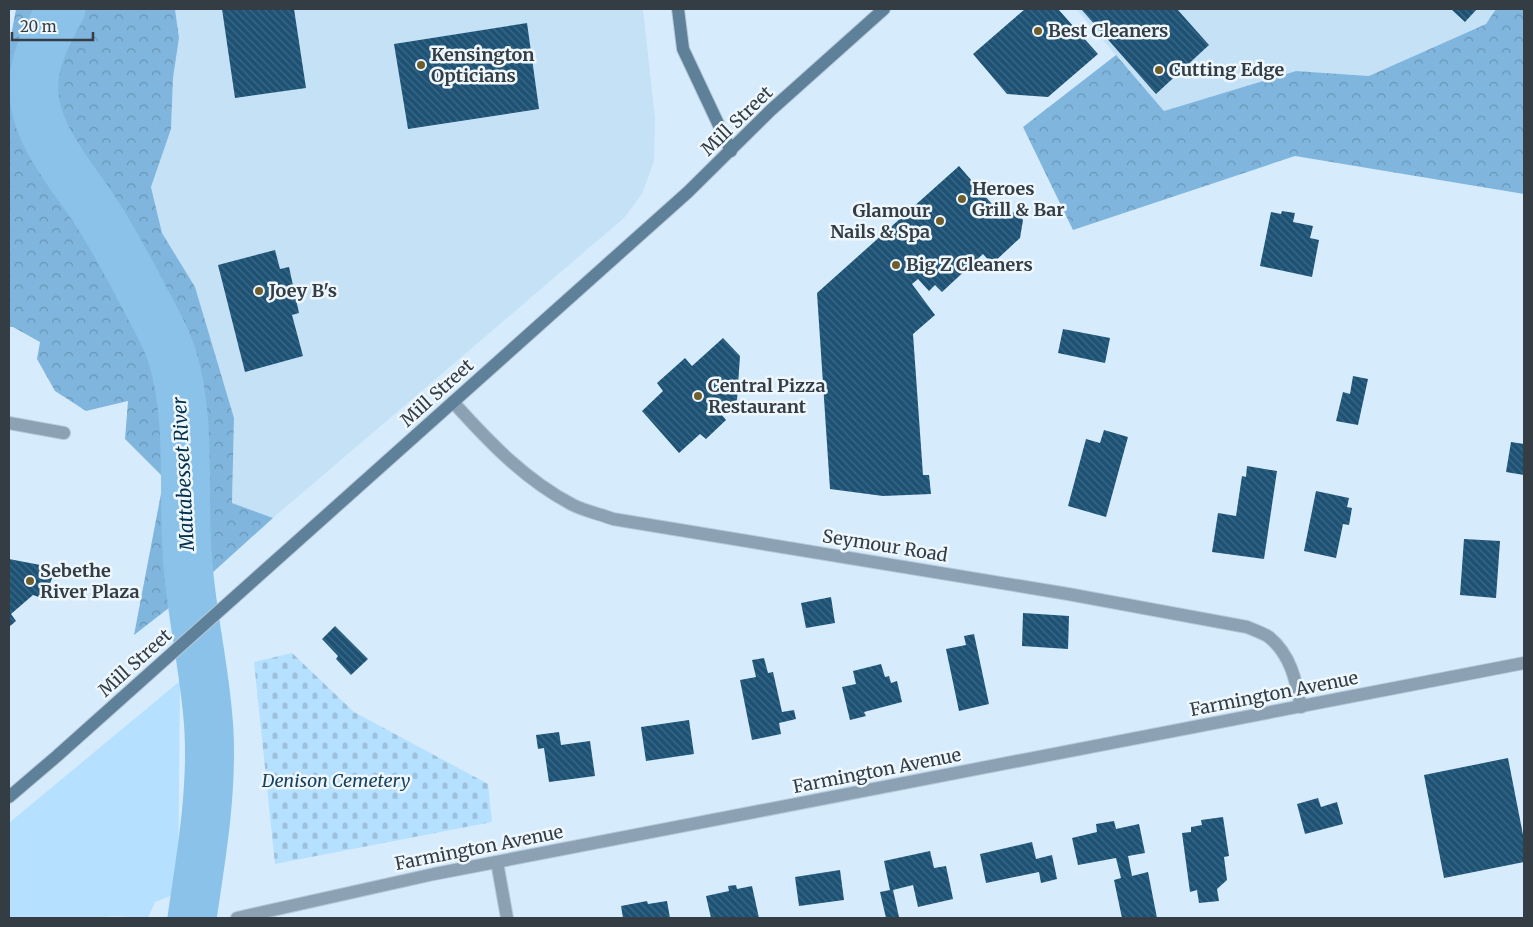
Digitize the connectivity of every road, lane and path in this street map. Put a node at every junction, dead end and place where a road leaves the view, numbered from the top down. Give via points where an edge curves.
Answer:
1 (678, 9) edge
2 (884, 9) edge
3 (731, 151) junction
4 (453, 402) junction
5 (9, 424) edge
6 (64, 433) dead end
7 (1524, 663) edge
8 (1301, 707) junction
9 (9, 797) edge
10 (496, 862) junction
11 (236, 918) edge
12 (507, 918) edge

1 - 3 main road via 683,49
2 - 3 main road, Mill Street
3 - 4 main road, Mill Street
4 - 8 street, Seymour Road via 501,454 539,485 575,506 613,519 1248,627 1268,637 1286,655 1296,679
4 - 9 main road, Mill Street
5 - 6 street
7 - 8 street, Farmington Avenue
8 - 10 street, Farmington Avenue
10 - 11 street, Farmington Avenue
10 - 12 street

